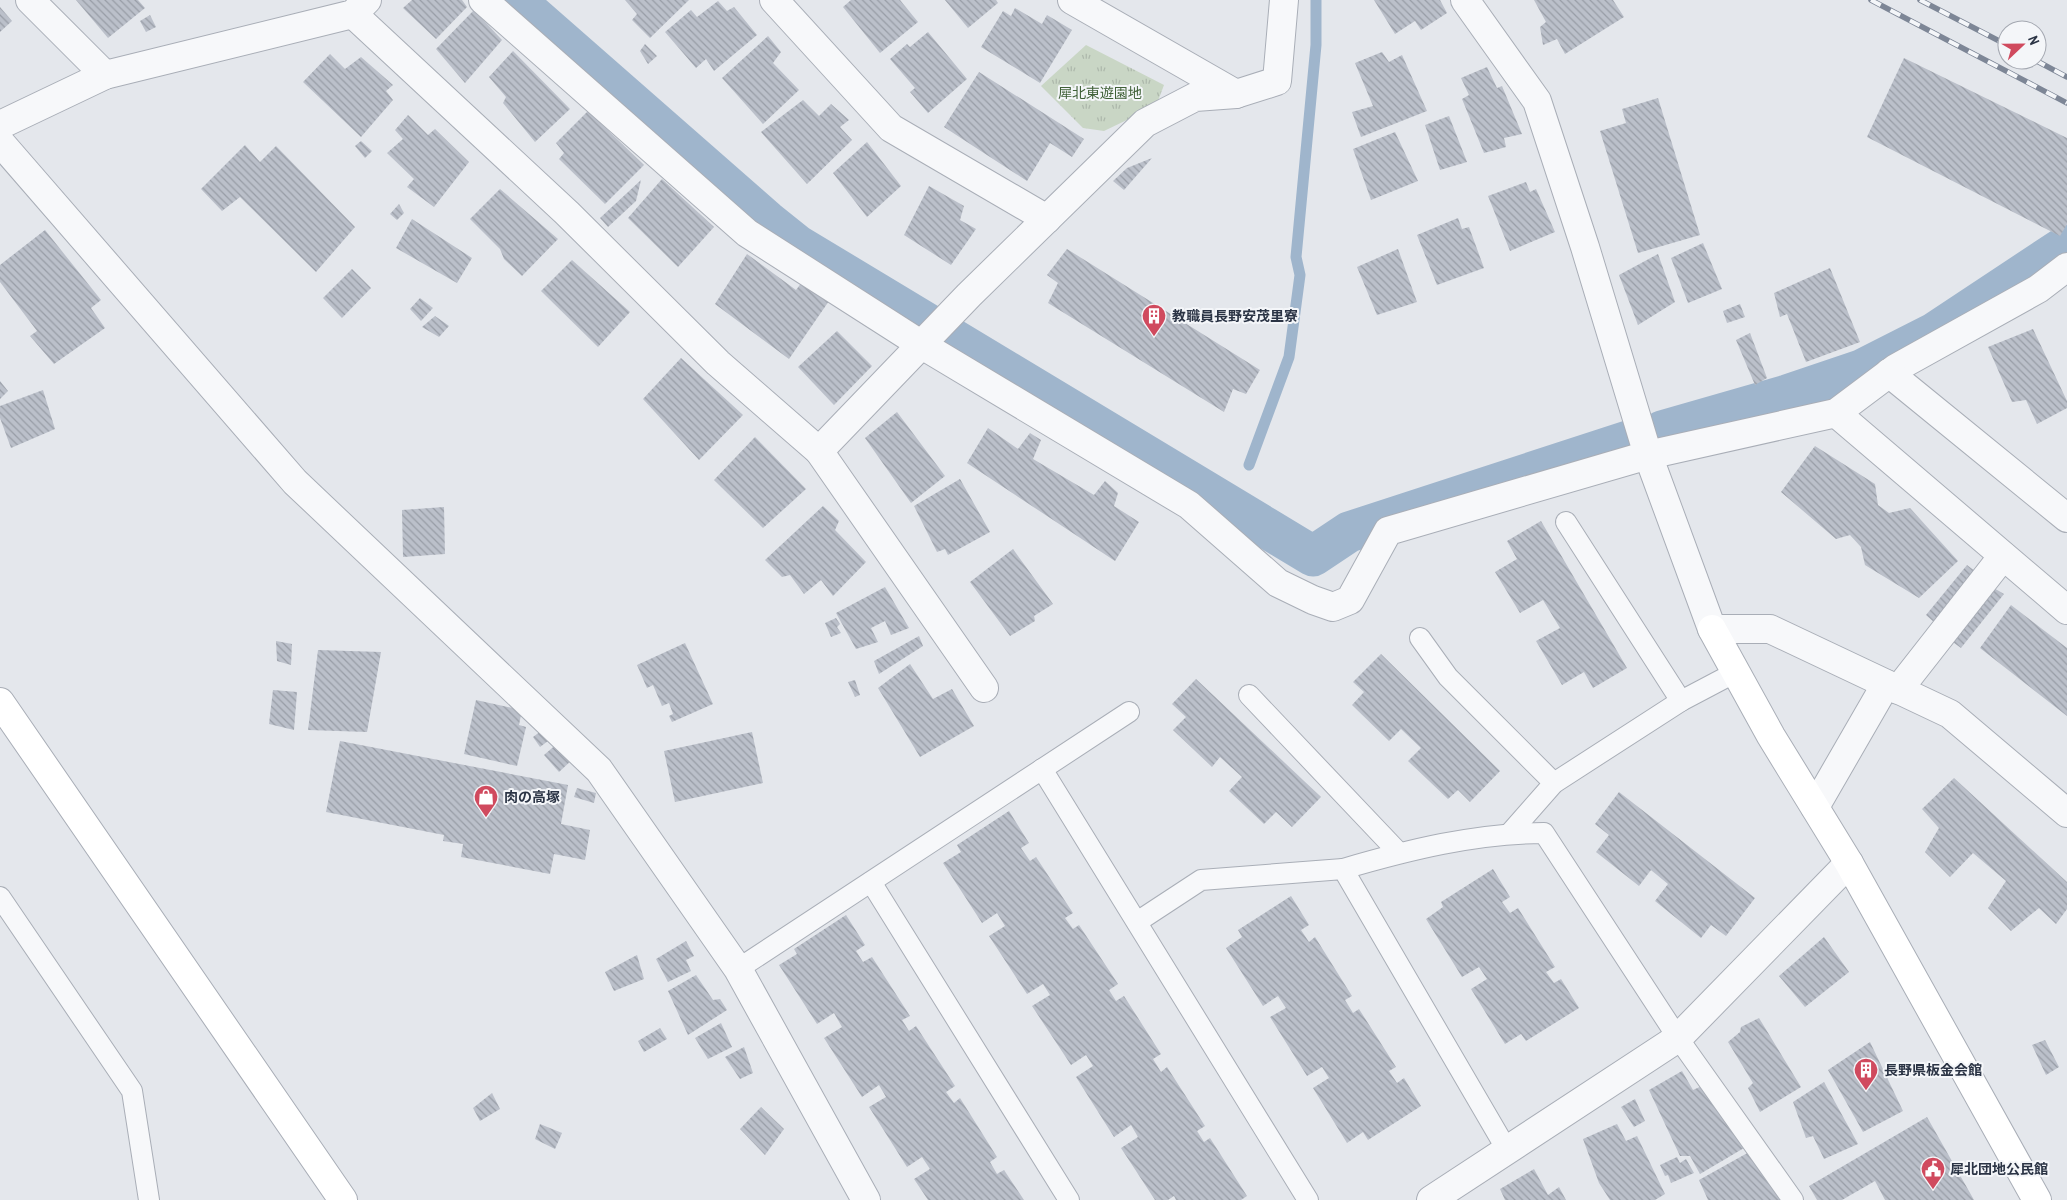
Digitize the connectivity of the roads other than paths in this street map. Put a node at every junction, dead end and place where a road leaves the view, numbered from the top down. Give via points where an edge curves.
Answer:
1 (30, 0) edge
2 (483, 0) edge
3 (774, 0) edge
4 (1072, 0) edge
5 (1284, 0) edge
6 (1465, 0) edge
7 (360, 7) edge
8 (105, 75) junction
9 (1236, 94) junction
10 (0, 125) edge
11 (0, 142) edge
12 (1047, 219) junction
13 (2067, 267) edge
14 (922, 345) junction
15 (1889, 374) junction
16 (1836, 413) junction
17 (819, 451) junction
18 (1648, 455) junction
19 (2067, 518) edge
20 (1566, 522) dead end
21 (2003, 556) junction
22 (2067, 610) edge
23 (1712, 629) junction
24 (1420, 638) dead end
25 (1736, 672) junction
26 (1892, 687) junction
27 (984, 688) dead end
28 (1249, 695) dead end
29 (1681, 701) junction
30 (0, 702) edge
31 (1129, 712) dead end
32 (1042, 769) junction
33 (1554, 783) junction
34 (1815, 807) junction
35 (2067, 813) edge
36 (1510, 833) junction
37 (1399, 853) junction
38 (1850, 863) junction
39 (1344, 869) junction
40 (871, 882) junction
41 (0, 897) edge
42 (1137, 922) junction
43 (738, 969) junction
44 (1678, 1038) junction
45 (1507, 1150) junction
46 (149, 1200) edge
47 (343, 1200) edge
48 (866, 1200) edge
49 (1069, 1200) edge
50 (1308, 1200) edge
51 (1431, 1200) edge
52 (1793, 1200) edge
53 (2037, 1200) edge

1 - 8 street
2 - 14 street via 747,233
3 - 12 street via 891,128
4 - 9 street
5 - 9 street via 1277,81
6 - 18 street via 1537,101
7 - 8 street
7 - 17 street via 718,363
8 - 10 street
9 - 12 street via 1195,97 1145,123
11 - 43 street via 295,482 599,770
12 - 14 street
13 - 15 street via 2038,289
14 - 17 street
14 - 18 street via 1190,505 1278,582 1333,607 1350,600 1388,530
15 - 16 street
15 - 19 street
16 - 18 street
16 - 21 street
17 - 27 street
18 - 23 street
20 - 29 lane
21 - 22 street
21 - 26 street
23 - 25 street
23 - 26 street via 1770,629
24 - 33 lane via 1448,677
25 - 29 lane
25 - 34 street
26 - 34 street
26 - 35 street via 1950,714
28 - 37 lane
29 - 33 lane
30 - 47 street
31 - 32 lane
32 - 40 lane
32 - 42 lane
33 - 36 lane
34 - 38 street
36 - 37 lane
36 - 44 lane via 1544,833
37 - 39 lane
38 - 44 street
38 - 53 street
39 - 42 lane via 1201,880
39 - 45 lane
40 - 43 lane
40 - 49 lane
41 - 46 lane via 132,1091
42 - 50 lane
43 - 48 street
44 - 45 street
44 - 52 lane
45 - 51 street

